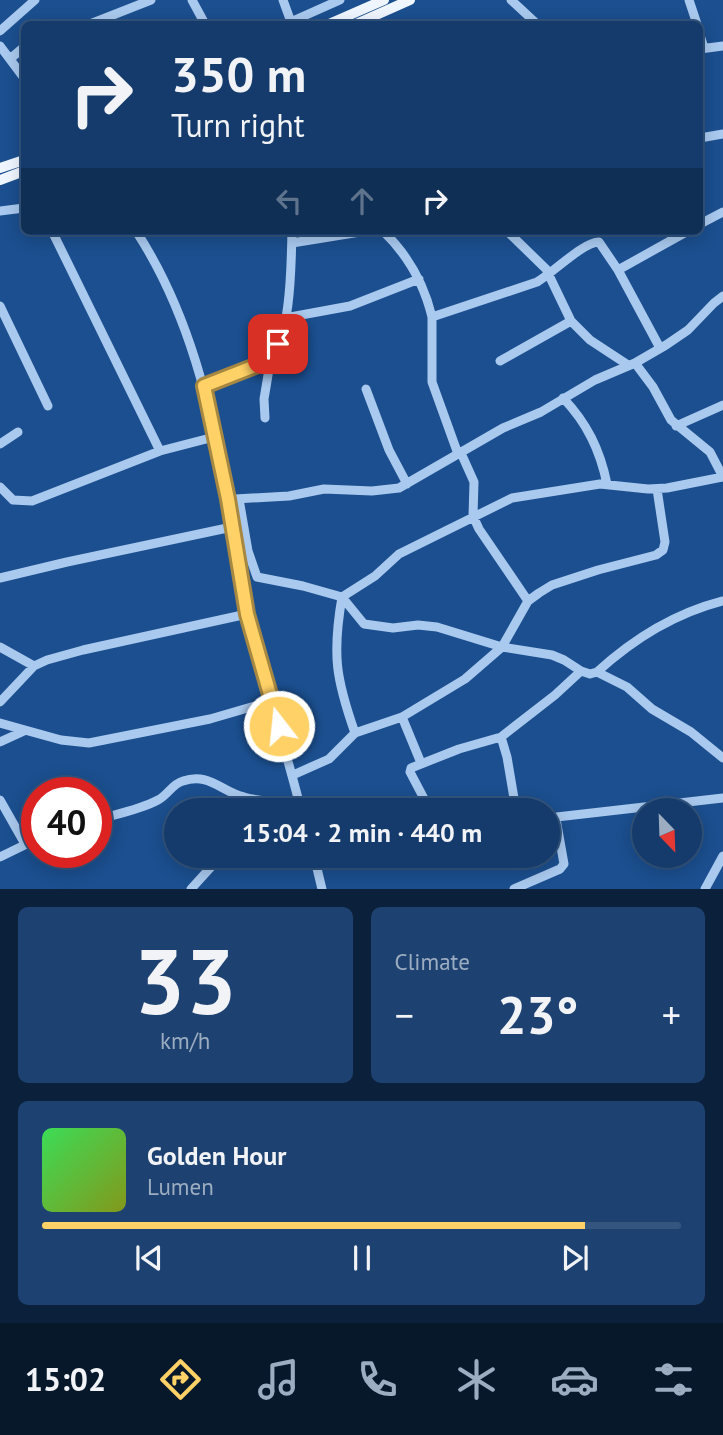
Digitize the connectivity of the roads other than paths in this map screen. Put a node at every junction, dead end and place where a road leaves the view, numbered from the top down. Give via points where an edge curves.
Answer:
1 (35, 0) edge
2 (151, 0) edge
3 (192, 0) edge
4 (283, 0) edge
5 (340, 0) edge
6 (384, 0) edge
7 (410, 0) edge
8 (512, 0) edge
9 (689, 0) edge
10 (322, 4) edge
11 (98, 21) edge
12 (203, 21) edge
13 (288, 21) edge
14 (292, 21) edge
15 (336, 21) edge
16 (363, 21) edge
17 (534, 21) edge
18 (696, 21) edge
19 (0, 31) edge
20 (0, 46) edge
21 (723, 46) edge
22 (703, 48) edge
23 (21, 50) edge
24 (10, 59) junction
25 (21, 74) edge
26 (723, 134) edge
27 (703, 137) edge
28 (21, 161) edge
29 (0, 168) edge
30 (21, 172) edge
31 (0, 180) edge
32 (21, 208) edge
33 (0, 211) edge
34 (723, 212) edge
35 (703, 222) edge
36 (54, 235) edge
37 (138, 235) edge
38 (292, 235) edge
39 (341, 235) edge
40 (387, 235) edge
41 (511, 235) edge
42 (681, 235) edge
43 (292, 243) junction
44 (618, 270) junction
45 (550, 274) junction
46 (419, 279) junction
47 (723, 296) edge
48 (0, 306) edge
49 (432, 317) junction
50 (285, 318) junction
51 (571, 321) junction
52 (660, 348) junction
53 (271, 357) junction
54 (500, 361) dead end
55 (631, 364) junction
56 (204, 386) junction
57 (366, 389) dead end
58 (563, 398) junction
59 (723, 405) edge
60 (48, 406) dead end
61 (265, 418) dead end
62 (676, 426) junction
63 (19, 432) dead end
64 (214, 437) junction
65 (0, 444) edge
66 (160, 451) junction
67 (460, 453) junction
68 (407, 484) junction
69 (607, 484) junction
70 (0, 487) edge
71 (657, 489) junction
72 (228, 499) junction
73 (239, 499) junction
74 (473, 516) junction
75 (232, 527) junction
76 (0, 578) edge
77 (341, 597) junction
78 (528, 601) junction
79 (722, 601) edge
80 (247, 614) junction
81 (0, 647) edge
82 (502, 647) junction
83 (34, 666) junction
84 (581, 671) junction
85 (597, 672) junction
86 (272, 701) junction
87 (0, 702) edge
88 (402, 717) junction
89 (0, 723) edge
90 (24, 731) junction
91 (355, 733) junction
92 (501, 737) junction
93 (0, 742) edge
94 (723, 758) edge
95 (421, 763) junction
96 (293, 775) junction
97 (246, 798) edge
98 (299, 798) edge
99 (424, 798) edge
100 (514, 798) edge
101 (0, 800) edge
102 (721, 801) edge
103 (112, 815) edge
104 (560, 818) edge
105 (21, 837) edge
106 (21, 846) edge
107 (560, 849) edge
108 (723, 856) edge
109 (0, 857) edge
110 (210, 868) edge
111 (317, 868) edge
112 (520, 888) edge
113 (191, 889) edge
114 (321, 889) edge
115 (705, 889) edge

1 - 19 street
2 - 11 street
3 - 12 street
4 - 13 street
5 - 10 street
6 - 15 main road
7 - 16 main road
8 - 17 street
9 - 18 street
10 - 14 street
20 - 24 street
21 - 22 street
23 - 24 street
24 - 25 street
26 - 27 street
28 - 29 main road
30 - 31 main road
32 - 33 street
34 - 35 street
36 - 66 street
37 - 56 street via 173,300
38 - 43 street
39 - 43 street
40 - 46 street
41 - 45 street
42 - 44 street
43 - 50 street
44 - 45 street via 602,245 594,242
44 - 52 street
45 - 49 street
45 - 51 street
46 - 49 street
46 - 50 street via 350,306
47 - 52 street via 680,337
48 - 60 street
49 - 67 street via 432,382
50 - 53 street
51 - 54 street
51 - 55 street via 590,340
52 - 55 street
53 - 56 street
53 - 61 street
55 - 58 street
55 - 62 street via 653,387
56 - 64 street
57 - 68 street
58 - 67 street
58 - 69 street via 588,429
59 - 62 street
62 - 71 street via 710,452 723,477
63 - 65 street
64 - 66 street
64 - 72 street
66 - 70 street via 32,501 13,500
67 - 68 street
67 - 74 street via 474,482
68 - 73 street via 388,491 324,489
69 - 71 street
69 - 74 street via 512,498
71 - 78 street via 663,551 552,585
72 - 73 street
72 - 75 street
73 - 77 street via 257,577
74 - 77 street via 399,554
74 - 78 street
75 - 76 street
75 - 80 street
77 - 82 street via 364,624 438,627
77 - 91 street via 336,665
78 - 82 street
79 - 85 street via 659,627
80 - 83 street via 83,650
80 - 86 street
81 - 83 street
82 - 84 street via 552,655
82 - 88 street via 465,679
83 - 87 street
84 - 85 street
84 - 92 street
85 - 94 street via 627,687
86 - 90 street via 210,719 89,743
86 - 96 street
88 - 91 street
88 - 95 street
89 - 90 street
90 - 93 street
91 - 96 street via 329,759
92 - 95 street
92 - 100 street
95 - 99 street via 410,772
96 - 98 street
97 - 103 street via 213,781 192,779 148,805
101 - 105 street
102 - 104 street
106 - 109 street
107 - 112 street via 564,864 560,869
108 - 115 street
110 - 113 street
111 - 114 street

